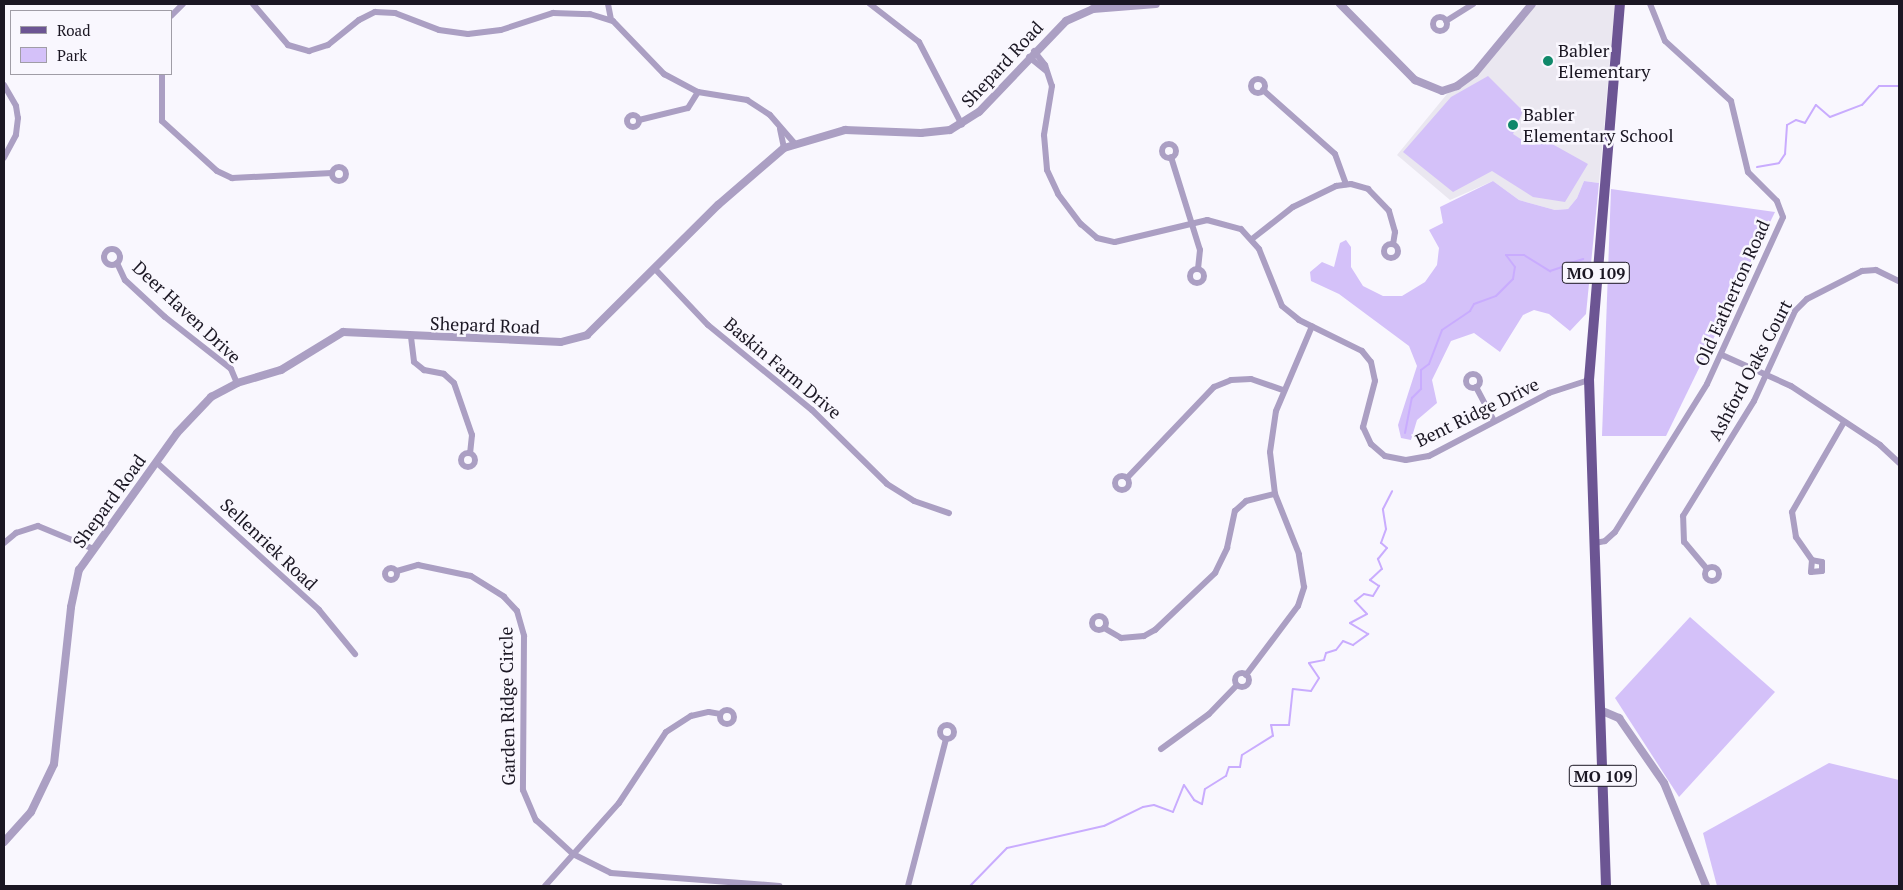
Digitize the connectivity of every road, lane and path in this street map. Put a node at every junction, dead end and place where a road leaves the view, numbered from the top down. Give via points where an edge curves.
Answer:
1 (183, 4) edge
2 (253, 4) edge
3 (382, 4) edge
4 (608, 4) edge
5 (870, 4) edge
6 (1156, 4) edge
7 (1340, 4) edge
8 (1473, 4) edge
9 (1532, 4) edge
10 (1620, 4) edge
11 (1650, 4) edge
12 (1109, 5) edge
13 (382, 12) junction
14 (172, 15) edge
15 (611, 20) junction
16 (1446, 21) dead end
17 (1031, 54) junction
18 (162, 75) edge
19 (4, 85) edge
20 (1263, 90) dead end
21 (698, 92) junction
22 (639, 120) dead end
23 (962, 125) junction
24 (780, 128) junction
25 (794, 143) junction
26 (784, 148) junction
27 (1171, 157) dead end
28 (4, 158) edge
29 (332, 173) dead end
30 (1346, 184) junction
31 (1191, 223) junction
32 (1252, 239) junction
33 (1393, 244) dead end
34 (117, 263) dead end
35 (655, 269) junction
36 (1198, 269) dead end
37 (1899, 281) edge
38 (1312, 326) junction
39 (411, 337) junction
40 (1722, 356) junction
41 (1767, 375) junction
42 (1589, 380) junction
43 (236, 383) junction
44 (1476, 387) dead end
45 (1283, 390) junction
46 (1494, 422) junction
47 (1844, 422) junction
48 (470, 453) dead end
49 (156, 462) junction
50 (1899, 463) edge
51 (1127, 478) dead end
52 (1275, 494) junction
53 (948, 512) dead end
54 (4, 543) edge
55 (1595, 543) junction
56 (91, 548) junction
57 (1812, 560) dead end
58 (1707, 569) dead end
59 (397, 571) dead end
60 (1104, 628) dead end
61 (355, 654) dead end
62 (1600, 710) junction
63 (720, 714) dead end
64 (946, 739) dead end
65 (1161, 748) dead end
66 (4, 842) edge
67 (573, 854) junction
68 (545, 886) edge
69 (780, 886) edge
70 (908, 886) edge
71 (1606, 886) edge
72 (1706, 886) edge

1 - 14 street
2 - 13 street via 283,40 302,51 328,45 358,20
3 - 13 street
4 - 15 street
5 - 23 street via 919,42
6 - 12 street, Shepard Road
7 - 9 street via 1416,80 1442,91 1457,86 1475,73
8 - 16 street
10 - 42 main road, MO 109
11 - 40 street, Old Eatherton Road via 1665,41 1731,101 1748,172 1782,211 1782,222
12 - 17 street, Shepard Road via 1073,16
13 - 15 street via 404,15 439,30 468,34 501,30 564,11
15 - 21 street via 664,74
17 - 23 street, Shepard Road via 979,112
17 - 31 street via 1046,70 1052,86 1044,135 1047,170 1058,194 1081,224 1104,241 1128,242
18 - 29 street via 162,121 217,171 232,178
19 - 28 street via 16,106 18,118 16,135
20 - 30 street via 1336,154
21 - 22 street via 688,108
21 - 24 street via 746,100 770,115
23 - 25 street, Shepard Road via 921,133 845,130
24 - 25 street
24 - 26 street
25 - 26 street, Shepard Road
26 - 35 street, Shepard Road via 746,179
27 - 31 street
30 - 32 street via 1293,206
30 - 33 street via 1368,189 1387,207 1394,224
31 - 32 street via 1229,223
31 - 36 street via 1200,250
32 - 38 street, Bent Ridge Drive via 1282,306
34 - 43 street, Deer Haven Drive via 125,280 230,369
35 - 39 street, Shepard Road via 603,323 574,340
35 - 53 street, Baskin Farm Drive via 708,325 812,410 887,484 914,501
37 - 41 street, Ashford Oaks Court via 1876,270 1862,271 1807,299 1795,311
38 - 45 street
38 - 46 street, Bent Ridge Drive via 1357,348 1371,362 1375,381 1363,427 1371,444 1385,456 1406,460 1429,456
39 - 43 street, Shepard Road via 343,332 281,370
39 - 48 street via 414,362 424,370 444,374 454,383 472,435
40 - 41 street
40 - 55 street, Old Eatherton Road via 1615,532 1605,541
41 - 47 street via 1791,386
41 - 58 street, Ashford Oaks Court via 1683,516 1684,542
42 - 46 street, Bent Ridge Drive via 1561,388
42 - 55 main road, MO 109
43 - 49 street, Shepard Road via 198,408
44 - 46 street
45 - 51 street via 1251,379 1231,380 1214,387
45 - 52 street via 1270,452
47 - 50 street
47 - 57 street via 1792,512 1793,532
49 - 56 street, Shepard Road
49 - 61 street, Sellenriek Road via 319,610
52 - 60 street via 1246,501 1234,511 1227,548 1215,573 1154,630 1144,636 1121,638
52 - 65 street via 1301,560 1304,587 1298,606 1246,675 1247,684 1237,685 1209,714
54 - 56 street via 16,533 38,526
55 - 62 main road, MO 109
56 - 66 street, Shepard Road via 79,570 72,597 54,764 31,812
59 - 67 street, Garden Ridge Circle via 418,565 471,576 504,597 517,611 524,636 523,790 533,816
62 - 71 main road, MO 109
62 - 72 street via 1619,718 1664,783
63 - 67 street via 709,712 691,716 666,732 619,803
64 - 70 street
67 - 68 street
67 - 69 street, Garden Ridge Circle via 611,873

